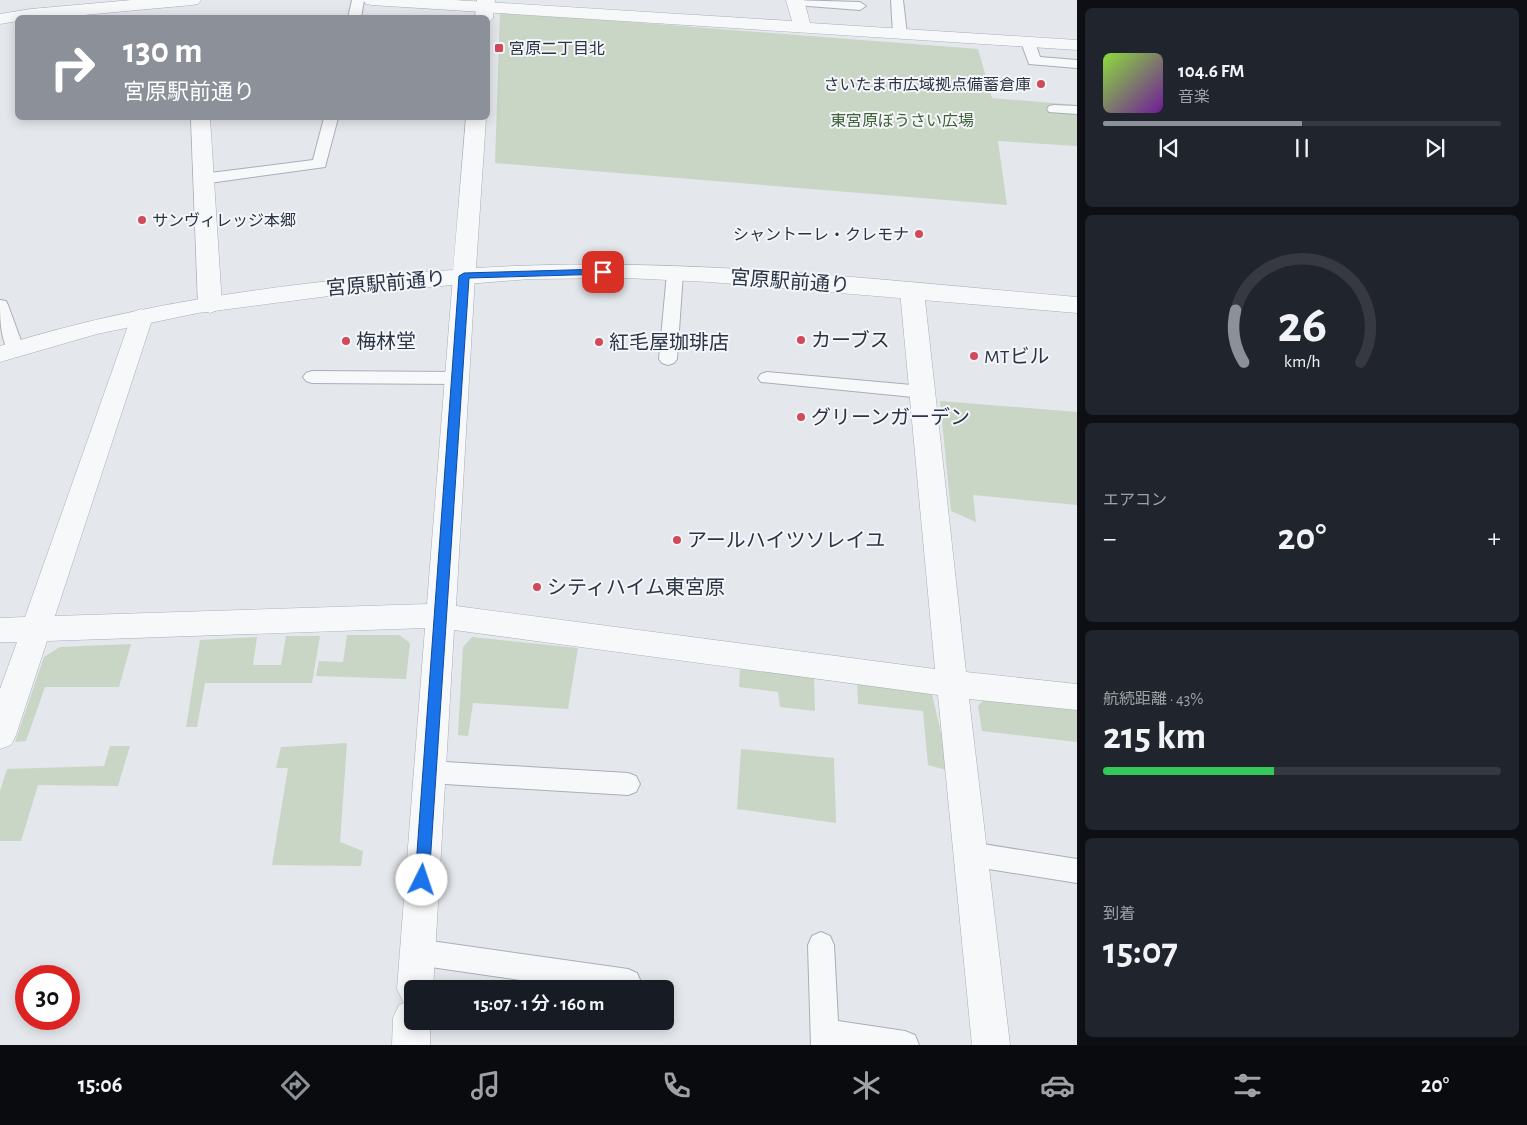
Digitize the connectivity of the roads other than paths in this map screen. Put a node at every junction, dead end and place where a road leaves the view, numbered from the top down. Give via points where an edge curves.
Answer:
1 (194, 0) edge
2 (358, 0) edge
3 (372, 0) edge
4 (897, 0) edge
5 (795, 1) edge
6 (860, 6) dead end
7 (485, 8) edge
8 (25, 15) edge
9 (196, 15) edge
10 (355, 15) edge
11 (15, 17) edge
12 (0, 19) edge
13 (802, 27) junction
14 (900, 34) junction
15 (1028, 42) junction
16 (1077, 45) edge
17 (1077, 64) edge
18 (1054, 109) dead end
19 (1077, 110) edge
20 (200, 120) edge
21 (331, 120) edge
22 (476, 120) edge
23 (202, 180) junction
24 (676, 273) junction
25 (464, 276) junction
26 (912, 291) junction
27 (0, 305) edge
28 (210, 305) junction
29 (1077, 305) edge
30 (141, 317) junction
31 (8, 351) edge
32 (668, 359) dead end
33 (312, 378) dead end
34 (457, 378) junction
35 (767, 378) dead end
36 (922, 392) junction
37 (440, 616) junction
38 (0, 630) edge
39 (36, 630) junction
40 (952, 684) junction
41 (1077, 697) edge
42 (0, 735) edge
43 (429, 772) junction
44 (628, 784) dead end
45 (970, 854) junction
46 (1077, 871) edge
47 (821, 945) dead end
48 (417, 952) junction
49 (415, 980) edge
50 (614, 980) edge
51 (412, 1030) edge
52 (825, 1039) edge
53 (411, 1045) edge
54 (905, 1045) edge
55 (991, 1045) edge

1 - 8 street
1 - 9 street
2 - 10 lane
3 - 7 street
4 - 14 lane
5 - 6 lane
5 - 13 street
7 - 13 street
11 - 12 street
13 - 14 street
14 - 15 street
15 - 16 street
15 - 17 lane via 1034,61
18 - 19 lane
20 - 23 street
21 - 23 lane via 320,164
22 - 25 street
23 - 28 street
24 - 25 street, 宮原駅前通り via 567,272
24 - 26 street, 宮原駅前通り
24 - 32 lane
25 - 28 street, 宮原駅前通り via 330,288
25 - 34 street
26 - 29 street, 宮原駅前通り
26 - 36 street
27 - 31 lane
28 - 30 street, 宮原駅前通り
30 - 31 street, 宮原駅前通り
30 - 39 street
33 - 34 lane
34 - 37 street
35 - 36 lane
36 - 40 street
37 - 39 street
37 - 40 street
37 - 43 street
38 - 39 street
39 - 42 street
40 - 41 street
40 - 45 street
43 - 44 lane
43 - 48 street
45 - 46 lane
45 - 55 street
47 - 52 lane
48 - 49 street
48 - 50 lane
51 - 53 street
52 - 54 lane

